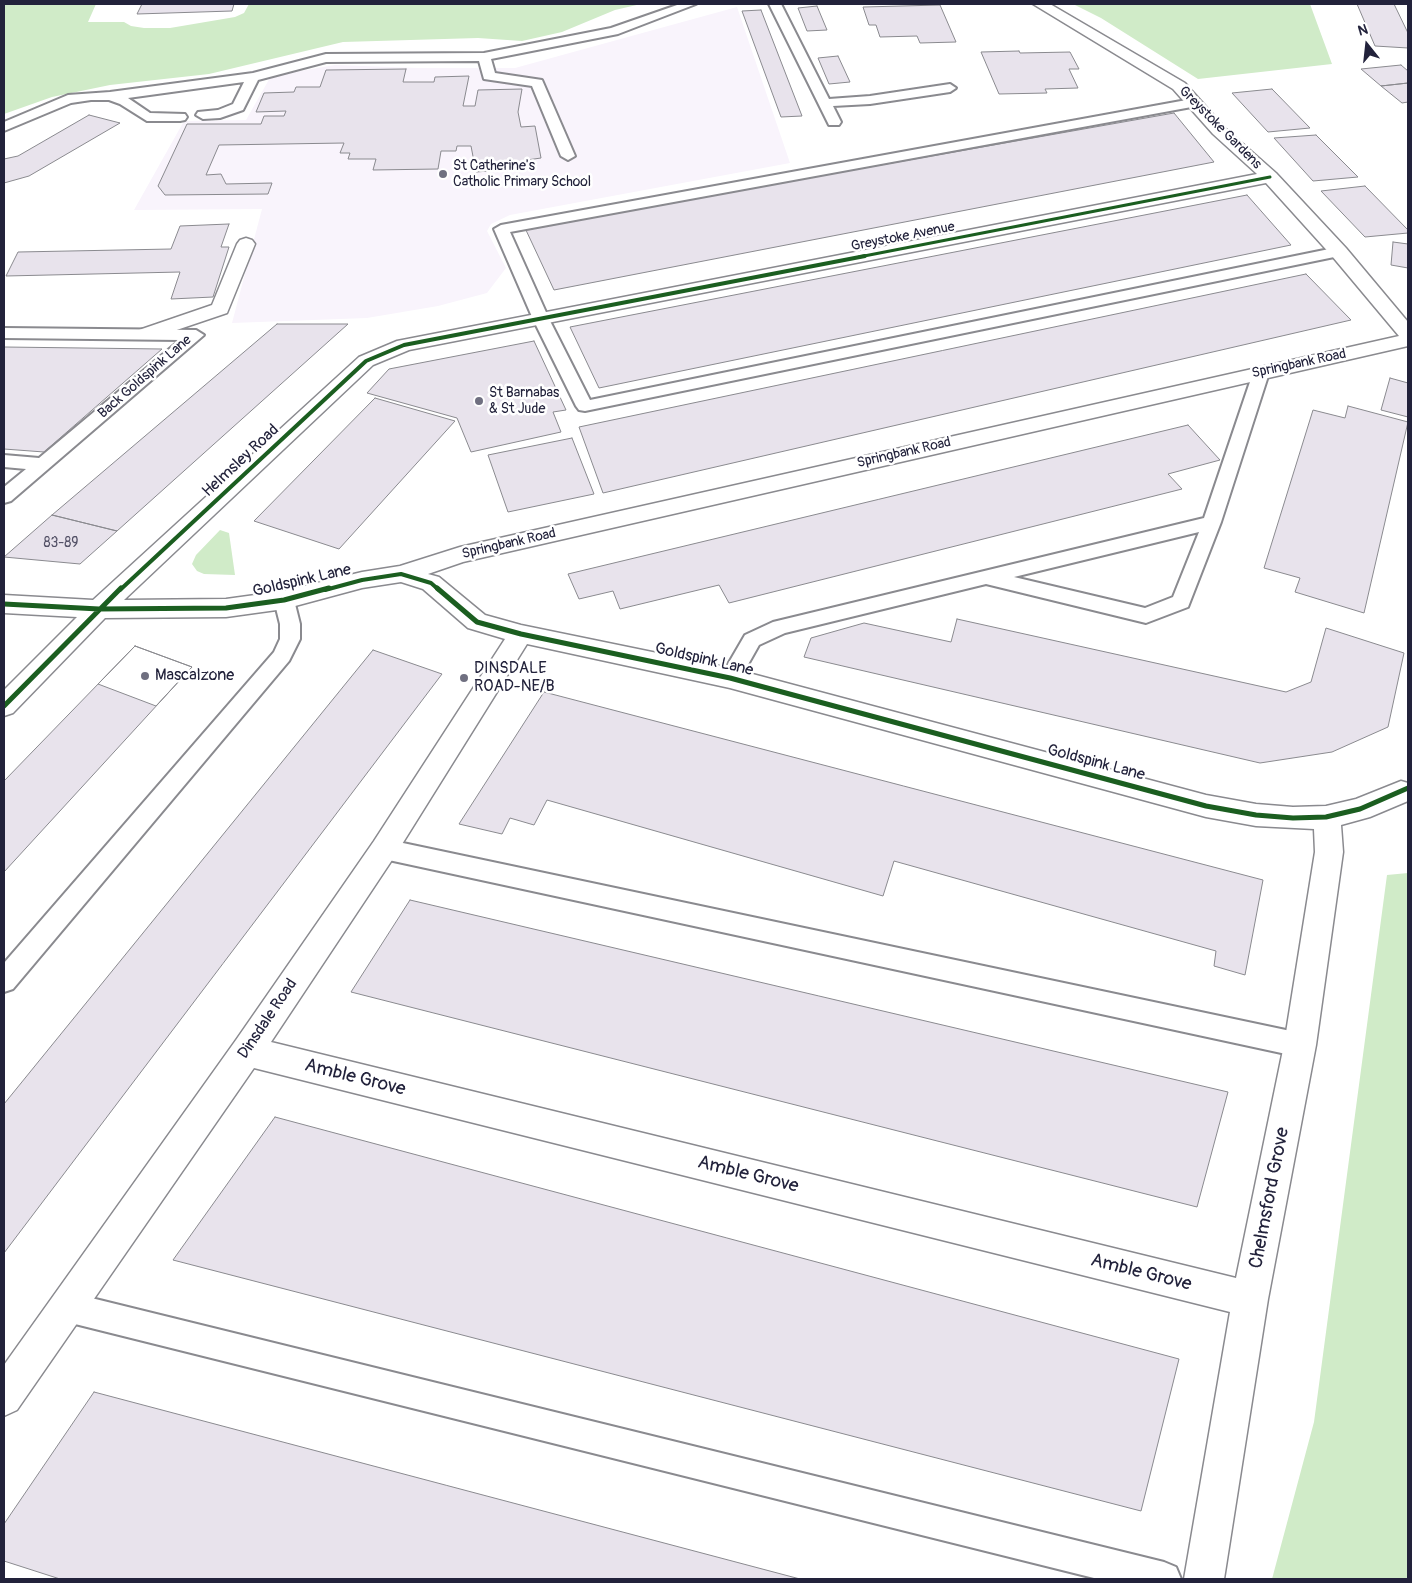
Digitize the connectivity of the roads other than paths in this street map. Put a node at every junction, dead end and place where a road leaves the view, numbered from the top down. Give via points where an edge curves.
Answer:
1 (690, 4) edge
2 (775, 4) edge
3 (1040, 4) edge
4 (484, 57) junction
5 (254, 77) junction
6 (950, 88) dead end
7 (110, 96) junction
8 (826, 103) junction
9 (1192, 103) junction
10 (203, 115) dead end
11 (180, 117) dead end
12 (834, 122) dead end
13 (4, 127) edge
14 (568, 156) dead end
15 (1270, 177) junction
16 (246, 244) dead end
17 (1340, 252) junction
18 (541, 319) junction
19 (4, 333) edge
20 (146, 334) junction
21 (1408, 334) edge
22 (1408, 340) edge
23 (1260, 373) junction
24 (4, 461) edge
25 (43, 464) junction
26 (4, 497) edge
27 (1212, 522) junction
28 (401, 574) junction
29 (986, 577) junction
30 (284, 600) junction
31 (4, 604) edge
32 (99, 609) junction
33 (521, 634) junction
34 (730, 678) junction
35 (4, 706) edge
36 (1401, 792) dead end
37 (1326, 817) junction
38 (384, 850) junction
39 (4, 981) edge
40 (1300, 1045) junction
41 (246, 1052) junction
42 (1250, 1299) junction
43 (67, 1307) junction
44 (4, 1397) edge
45 (1164, 1579) edge
46 (1204, 1579) edge

1 - 4 lane via 614,31
2 - 8 lane
3 - 9 street, Greystoke Gardens via 1179,86
4 - 5 lane via 326,58
4 - 14 lane via 489,68 488,76 536,82
5 - 7 lane
5 - 10 lane via 238,107 220,114
6 - 8 lane
7 - 11 lane via 126,101 147,117
7 - 13 lane via 68,99
8 - 12 lane
9 - 15 street, Greystoke Gardens
9 - 18 lane via 501,229
15 - 17 street, Greystoke Gardens
15 - 18 street, Greystoke Avenue
16 - 20 street via 220,309
17 - 18 lane via 585,406
17 - 21 street, Greystoke Gardens
18 - 32 street, Helmsley Road via 404,345 366,361
19 - 20 lane, Back Goldspink Lane
20 - 25 lane, Back Goldspink Lane via 196,335
22 - 23 street, Springbank Road
23 - 27 lane
23 - 28 street, Springbank Road via 470,552
24 - 25 lane
25 - 26 lane, Back Goldspink Lane
27 - 29 lane
27 - 29 lane via 1181,602 1146,616
28 - 30 street, Goldspink Lane via 362,580
28 - 33 street, Goldspink Lane via 431,583 476,622
29 - 34 lane via 764,633 752,640
30 - 32 street, Goldspink Lane via 226,608
30 - 39 lane via 290,639 282,656
31 - 32 street, Goldspink Lane
32 - 35 street, Helmsley Road
33 - 34 street, Goldspink Lane
33 - 38 street, Dinsdale Road
34 - 37 street, Goldspink Lane via 1206,806 1256,815
36 - 37 street, Goldspink Lane via 1360,809
37 - 40 street, Chelmsford Grove via 1330,834 1329,852
38 - 40 lane
38 - 41 street, Dinsdale Road
40 - 42 street, Chelmsford Grove
41 - 42 street, Amble Grove
41 - 43 street, Dinsdale Road
42 - 46 street, Chelmsford Grove
43 - 44 street, Dinsdale Road
43 - 45 lane

